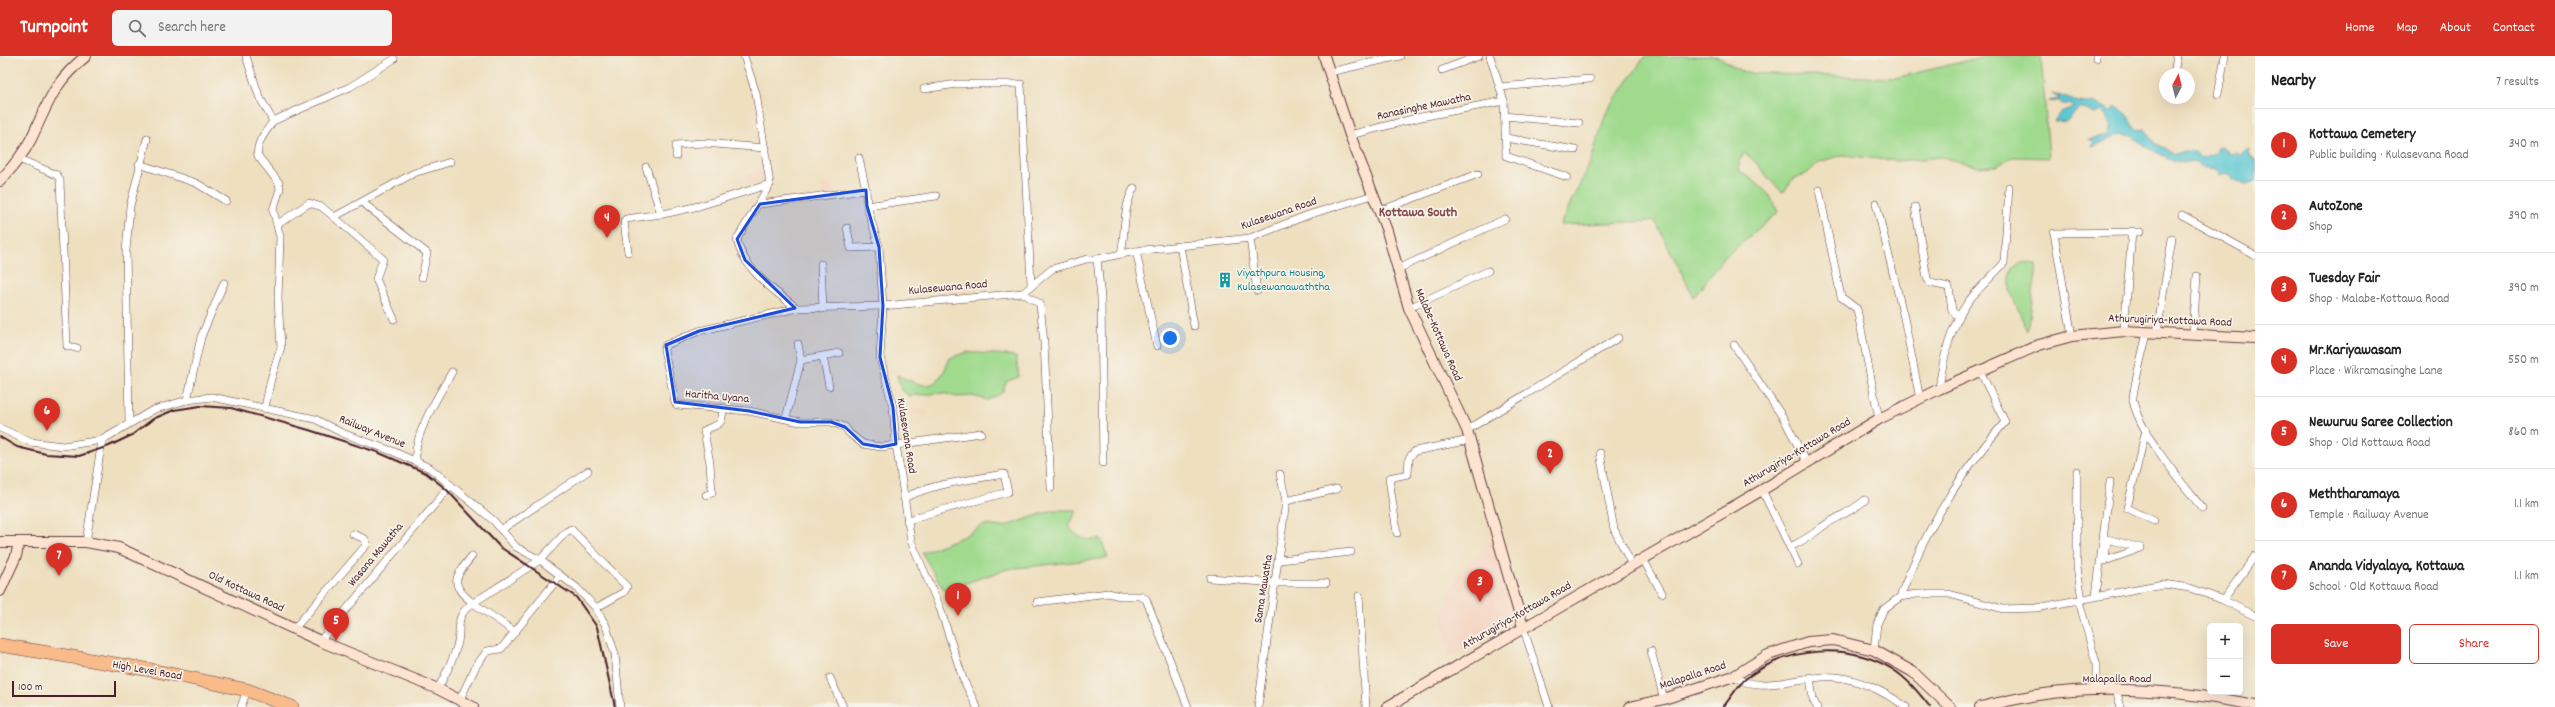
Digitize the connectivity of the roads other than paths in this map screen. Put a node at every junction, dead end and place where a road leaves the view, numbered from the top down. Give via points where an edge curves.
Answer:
1 (86, 56) edge
2 (246, 56) edge
3 (744, 56) edge
4 (1324, 56) edge
5 (1400, 56) edge
6 (1479, 56) edge
7 (1490, 56) edge
8 (2177, 56) edge
9 (2225, 56) edge
10 (394, 59) dead end
11 (2175, 68) dead end
12 (1442, 70) dead end
13 (1330, 72) junction
14 (1590, 79) dead end
15 (1500, 87) junction
16 (924, 89) dead end
17 (2218, 94) dead end
18 (1504, 101) junction
19 (1504, 116) junction
20 (274, 121) junction
21 (1579, 123) dead end
22 (1350, 135) junction
23 (1506, 138) junction
24 (147, 139) dead end
25 (765, 148) junction
26 (1575, 150) dead end
27 (676, 156) dead end
28 (859, 158) dead end
29 (20, 159) junction
30 (450, 162) dead end
31 (140, 164) junction
32 (646, 167) dead end
33 (1478, 174) dead end
34 (1567, 177) dead end
35 (0, 181) edge
36 (770, 184) junction
37 (1134, 188) dead end
38 (2009, 188) dead end
39 (866, 190) junction
40 (1819, 190) dead end
41 (1373, 195) junction
42 (936, 196) dead end
43 (226, 201) dead end
44 (363, 203) junction
45 (1876, 203) dead end
46 (760, 204) junction
47 (867, 206) junction
48 (1915, 207) dead end
49 (1379, 211) junction
50 (664, 214) junction
51 (2182, 215) dead end
52 (334, 218) junction
53 (1505, 219) dead end
54 (278, 224) junction
55 (847, 228) dead end
56 (1250, 238) junction
57 (2172, 239) dead end
58 (1180, 246) junction
59 (879, 247) junction
60 (1136, 251) junction
61 (628, 252) dead end
62 (1121, 254) junction
63 (2255, 256) edge
64 (1097, 259) junction
65 (821, 264) dead end
66 (1398, 269) junction
67 (1488, 272) dead end
68 (2197, 276) dead end
69 (422, 277) dead end
70 (224, 283) dead end
71 (1031, 284) junction
72 (1257, 291) dead end
73 (1023, 293) junction
74 (883, 306) junction
75 (797, 308) junction
76 (1409, 308) junction
77 (823, 309) junction
78 (1960, 317) junction
79 (394, 319) dead end
80 (1194, 326) dead end
81 (2124, 331) junction
82 (2152, 332) junction
83 (2193, 334) junction
84 (2072, 336) junction
85 (1618, 338) dead end
86 (2255, 338) edge
87 (798, 344) dead end
88 (1734, 345) dead end
89 (1156, 346) dead end
90 (77, 348) dead end
91 (839, 353) dead end
92 (823, 358) junction
93 (801, 360) junction
94 (1980, 371) junction
95 (452, 372) dead end
96 (829, 386) dead end
97 (1939, 389) junction
98 (1920, 399) junction
99 (187, 400) junction
100 (265, 407) junction
101 (723, 408) junction
102 (786, 418) junction
103 (1879, 419) junction
104 (129, 423) junction
105 (0, 428) edge
106 (2146, 430) junction
107 (981, 433) dead end
108 (1469, 435) junction
109 (102, 440) junction
110 (896, 444) junction
111 (1600, 453) dead end
112 (418, 462) junction
113 (1103, 463) dead end
114 (1807, 463) junction
115 (2078, 470) dead end
116 (588, 471) dead end
117 (1280, 474) dead end
118 (2110, 482) dead end
119 (451, 485) junction
120 (1051, 488) dead end
121 (1337, 489) dead end
122 (1762, 490) junction
123 (706, 495) dead end
124 (904, 498) junction
125 (1865, 500) dead end
126 (1286, 501) junction
127 (2202, 508) dead end
128 (907, 521) junction
129 (2154, 521) dead end
130 (501, 530) junction
131 (1397, 533) dead end
132 (353, 534) dead end
133 (0, 542) edge
134 (19, 542) junction
135 (86, 542) junction
136 (1790, 547) junction
137 (1351, 552) dead end
138 (472, 556) dead end
139 (2255, 556) edge
140 (1643, 559) junction
141 (540, 560) junction
142 (1280, 560) junction
143 (2102, 563) junction
144 (1798, 564) dead end
145 (1632, 565) junction
146 (560, 576) junction
147 (1210, 578) dead end
148 (1277, 583) junction
149 (1326, 583) dead end
150 (0, 591) edge
151 (1662, 593) dead end
152 (1359, 596) dead end
153 (2096, 596) junction
154 (1900, 597) junction
155 (2081, 600) junction
156 (2224, 600) junction
157 (1037, 602) dead end
158 (474, 603) junction
159 (596, 608) junction
160 (2255, 616) edge
161 (1523, 626) junction
162 (294, 629) junction
163 (515, 632) junction
164 (320, 641) junction
165 (0, 645) edge
166 (1874, 650) junction
167 (0, 651) edge
168 (1651, 651) dead end
169 (1734, 676) junction
170 (1810, 677) junction
171 (830, 678) dead end
172 (438, 689) junction
173 (2096, 690) junction
174 (2116, 690) junction
175 (244, 697) edge
176 (460, 699) junction
177 (1664, 699) junction
178 (1996, 705) edge
179 (2255, 705) edge
180 (277, 707) edge
181 (292, 707) edge
182 (473, 707) edge
183 (620, 707) edge
184 (843, 707) edge
185 (977, 707) edge
186 (1188, 707) edge
187 (1258, 707) edge
188 (1366, 707) edge
189 (1387, 707) edge
190 (1549, 707) edge
191 (1630, 707) edge
192 (1817, 707) edge
193 (1906, 707) edge
194 (1950, 707) edge
195 (1980, 707) edge
196 (2121, 707) edge

1 - 29 main road via 71,68 53,91
2 - 20 street via 260,96
3 - 25 street via 756,93
4 - 13 main road, Malabe-Kottawa Road
5 - 13 street
6 - 12 street
7 - 15 street
8 - 11 street
9 - 17 street
10 - 20 street via 350,88
13 - 22 main road, Malabe-Kottawa Road
14 - 15 street
15 - 18 street
16 - 71 street via 957,84 1021,84
18 - 19 street
18 - 22 street, Ranasinghe Mawatha via 1421,117
19 - 21 street
19 - 23 street
20 - 54 street via 256,150 279,183 280,189 273,210
22 - 41 main road, Malabe-Kottawa Road
23 - 26 street
23 - 34 street via 1506,156
24 - 31 street
25 - 27 street via 703,143 676,145
25 - 36 street
28 - 39 street, Kulasevana Road
29 - 35 main road
29 - 90 street via 57,175 60,180 67,346
30 - 44 street via 414,173
31 - 43 street via 196,183
31 - 104 street via 130,206 126,251
32 - 50 street
33 - 49 street
36 - 46 street
36 - 50 street via 738,196
37 - 62 street via 1124,219 1125,238
38 - 78 street via 2004,263 1968,301
39 - 46 street
39 - 47 street, Kulasevana Road
40 - 103 street via 1841,297 1857,309
41 - 49 main road, Malabe-Kottawa Road
41 - 56 street, Kulasewana Road via 1308,215
42 - 47 street
44 - 52 street
44 - 69 street via 427,253
45 - 98 street via 1904,318
46 - 75 street via 737,239 739,250 767,284
47 - 59 street, Kulasevana Road
48 - 78 street via 1927,278 1930,283 1949,287 1952,311
49 - 66 main road, Malabe-Kottawa Road
50 - 61 street via 626,219 624,222
51 - 63 street
52 - 54 street via 322,207 309,203
52 - 79 street via 383,259 376,279
53 - 66 street
54 - 100 street via 281,347
55 - 59 street via 851,248
56 - 58 street, Kulasewana Road
56 - 72 street
57 - 82 street
58 - 60 street, Kulasewana Road
58 - 80 street
59 - 74 street, Kulasevana Road
60 - 62 street, Kulasewana Road
60 - 89 street
62 - 64 street, Kulasewana Road
64 - 71 street, Kulasewana Road via 1087,259 1052,269
64 - 113 street via 1101,298
65 - 77 street
66 - 76 main road, Malabe-Kottawa Road
67 - 76 street
68 - 83 street
70 - 99 street via 201,337
71 - 73 street, Kulasewana Road
73 - 74 street, Kulasewana Road
73 - 120 street via 1040,304
74 - 77 street, Kulasewana Road
74 - 110 street, Kulasevana Road via 880,357 893,407
75 - 77 street, Kulasewana Road
75 - 101 street, Haritha Uyana via 699,331 666,345 664,350 677,405
76 - 108 main road, Malabe-Kottawa Road
78 - 97 street via 1942,362
81 - 82 main road, Athurugiriya-Kottawa Road
81 - 84 main road, Athurugiriya-Kottawa Road
81 - 84 street via 2136,231 2054,233
82 - 83 main road, Athurugiriya-Kottawa Road
82 - 106 street via 2133,400
83 - 86 main road, Athurugiriya-Kottawa Road
84 - 94 main road, Athurugiriya-Kottawa Road via 2039,345
85 - 108 street
87 - 93 street
88 - 114 street via 1784,419
91 - 92 street
92 - 93 street
92 - 96 street
93 - 102 street
94 - 97 main road, Athurugiriya-Kottawa Road
94 - 154 street via 2005,422 1957,480 1910,570
95 - 112 street via 426,418 415,456
97 - 98 main road, Athurugiriya-Kottawa Road
98 - 103 main road, Athurugiriya-Kottawa Road
99 - 100 street, Railway Avenue via 212,397
99 - 104 street, Railway Avenue via 153,410
100 - 112 street, Railway Avenue via 315,419 342,433
101 - 102 street, Haritha Uyana
101 - 123 street via 722,419 718,425 704,431 712,494
102 - 110 street, Haritha Uyana via 800,422 831,422 845,427 848,433 863,444 881,447
103 - 114 main road, Athurugiriya-Kottawa Road
104 - 109 street, Railway Avenue
105 - 109 street, Railway Avenue via 30,442 56,445
106 - 127 street via 2172,471
106 - 129 street via 2127,508
107 - 110 street, Haritha Uyana
108 - 131 street via 1415,451 1409,458 1408,474 1389,478
108 - 161 main road, Malabe-Kottawa Road
109 - 135 street
110 - 124 street, Kulasevana Road
111 - 145 street via 1614,529
112 - 119 street, Railway Avenue
114 - 122 main road, Athurugiriya-Kottawa Road
115 - 155 street via 2077,567
116 - 130 street
117 - 126 street, Sama Mawatha
118 - 143 street
119 - 130 street, Railway Avenue via 494,521
119 - 164 street, Wasana Mawatha
121 - 126 street
122 - 136 street
122 - 140 main road, Athurugiriya-Kottawa Road
124 - 128 street, Kulasevana Road
124 - 128 street via 915,492 947,484 1004,474 1008,492
125 - 136 street via 1850,513
126 - 142 street, Sama Mawatha
128 - 185 street, Kulasevana Road via 911,541 940,608 963,679
130 - 141 street, Railway Avenue via 516,547
132 - 162 street via 365,539 367,544
133 - 134 main road, Old Kottawa Road
134 - 135 main road, Old Kottawa Road
134 - 150 main road via 16,556
135 - 162 main road, Old Kottawa Road via 119,548 139,555
136 - 144 street
137 - 142 street
138 - 158 street via 456,581 459,591
139 - 156 street
140 - 145 main road, Athurugiriya-Kottawa Road
140 - 151 street
141 - 146 street, Railway Avenue
141 - 158 street
141 - 159 street via 571,529 627,587 624,592
142 - 148 street, Sama Mawatha
143 - 143 street via 2134,550 2141,548 2107,538
143 - 153 street
145 - 161 main road, Athurugiriya-Kottawa Road
146 - 159 street, Railway Avenue via 577,588
146 - 163 street
147 - 148 street
148 - 149 street
148 - 187 street, Sama Mawatha
152 - 188 street
153 - 155 street
153 - 156 street via 2163,584 2190,588
154 - 155 street via 1916,594 1949,594 2003,609 2036,608
154 - 166 street via 1884,609 1877,624
155 - 173 street via 2096,664
156 - 160 street
157 - 186 street via 1108,594 1140,596 1146,599
158 - 163 street
158 - 172 street via 464,609 459,620 457,648
159 - 183 street, Railway Avenue via 606,626 615,654
161 - 189 main road, Athurugiriya-Kottawa Road
161 - 190 street
162 - 164 main road, Old Kottawa Road
163 - 176 street via 501,649 487,651 476,666
164 - 172 main road, Old Kottawa Road
165 - 175 highway, High Level Road via 151,670
166 - 169 main road, Malapalla Road via 1833,640 1808,642 1768,654
166 - 194 main road, Malapalla Road via 1913,672
167 - 175 highway, High Level Road via 150,675
168 - 177 street
169 - 170 street via 1742,683 1764,685
169 - 177 main road, Malapalla Road
170 - 192 street via 1813,700
170 - 193 street via 1836,677 1881,690
171 - 184 street
172 - 176 main road, Old Kottawa Road
173 - 174 main road, Malapalla Road
173 - 178 main road, Malapalla Road via 2037,695
174 - 179 main road, Malapalla Road via 2199,694
174 - 196 street
175 - 180 highway, High Level Road
175 - 181 highway, High Level Road
176 - 182 main road, Old Kottawa Road
177 - 191 main road, Malapalla Road
178 - 195 main road, Malapalla Road

